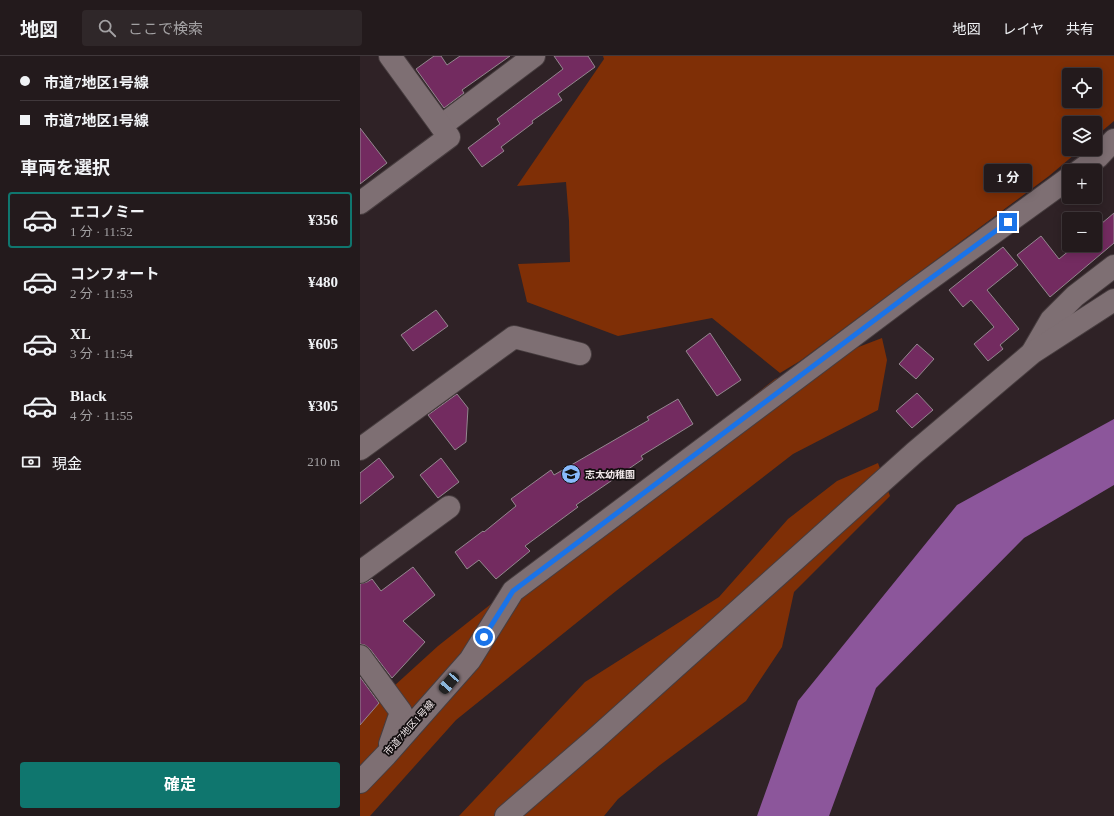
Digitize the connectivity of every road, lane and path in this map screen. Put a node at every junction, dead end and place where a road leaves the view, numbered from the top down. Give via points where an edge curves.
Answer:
1 (390, 56) edge
2 (534, 56) edge
3 (441, 126) junction
4 (1114, 140) edge
5 (1088, 164) edge
6 (1062, 183) edge
7 (360, 204) edge
8 (1114, 266) edge
9 (1114, 300) edge
10 (1032, 353) junction
11 (580, 354) dead end
12 (360, 449) edge
13 (449, 507) dead end
14 (360, 572) edge
15 (360, 656) edge
16 (386, 755) junction
17 (360, 782) edge
18 (506, 816) edge

1 - 3 street
2 - 3 street
3 - 7 street via 449,137
4 - 5 street
6 - 16 street, 市道7地区1号線 via 912,292 513,591 470,660
8 - 10 street via 1075,296 1051,320
9 - 10 street
10 - 18 street via 914,453
11 - 12 street via 514,337
13 - 14 street
15 - 16 street via 401,712
16 - 17 street, 市道7地区1号線

